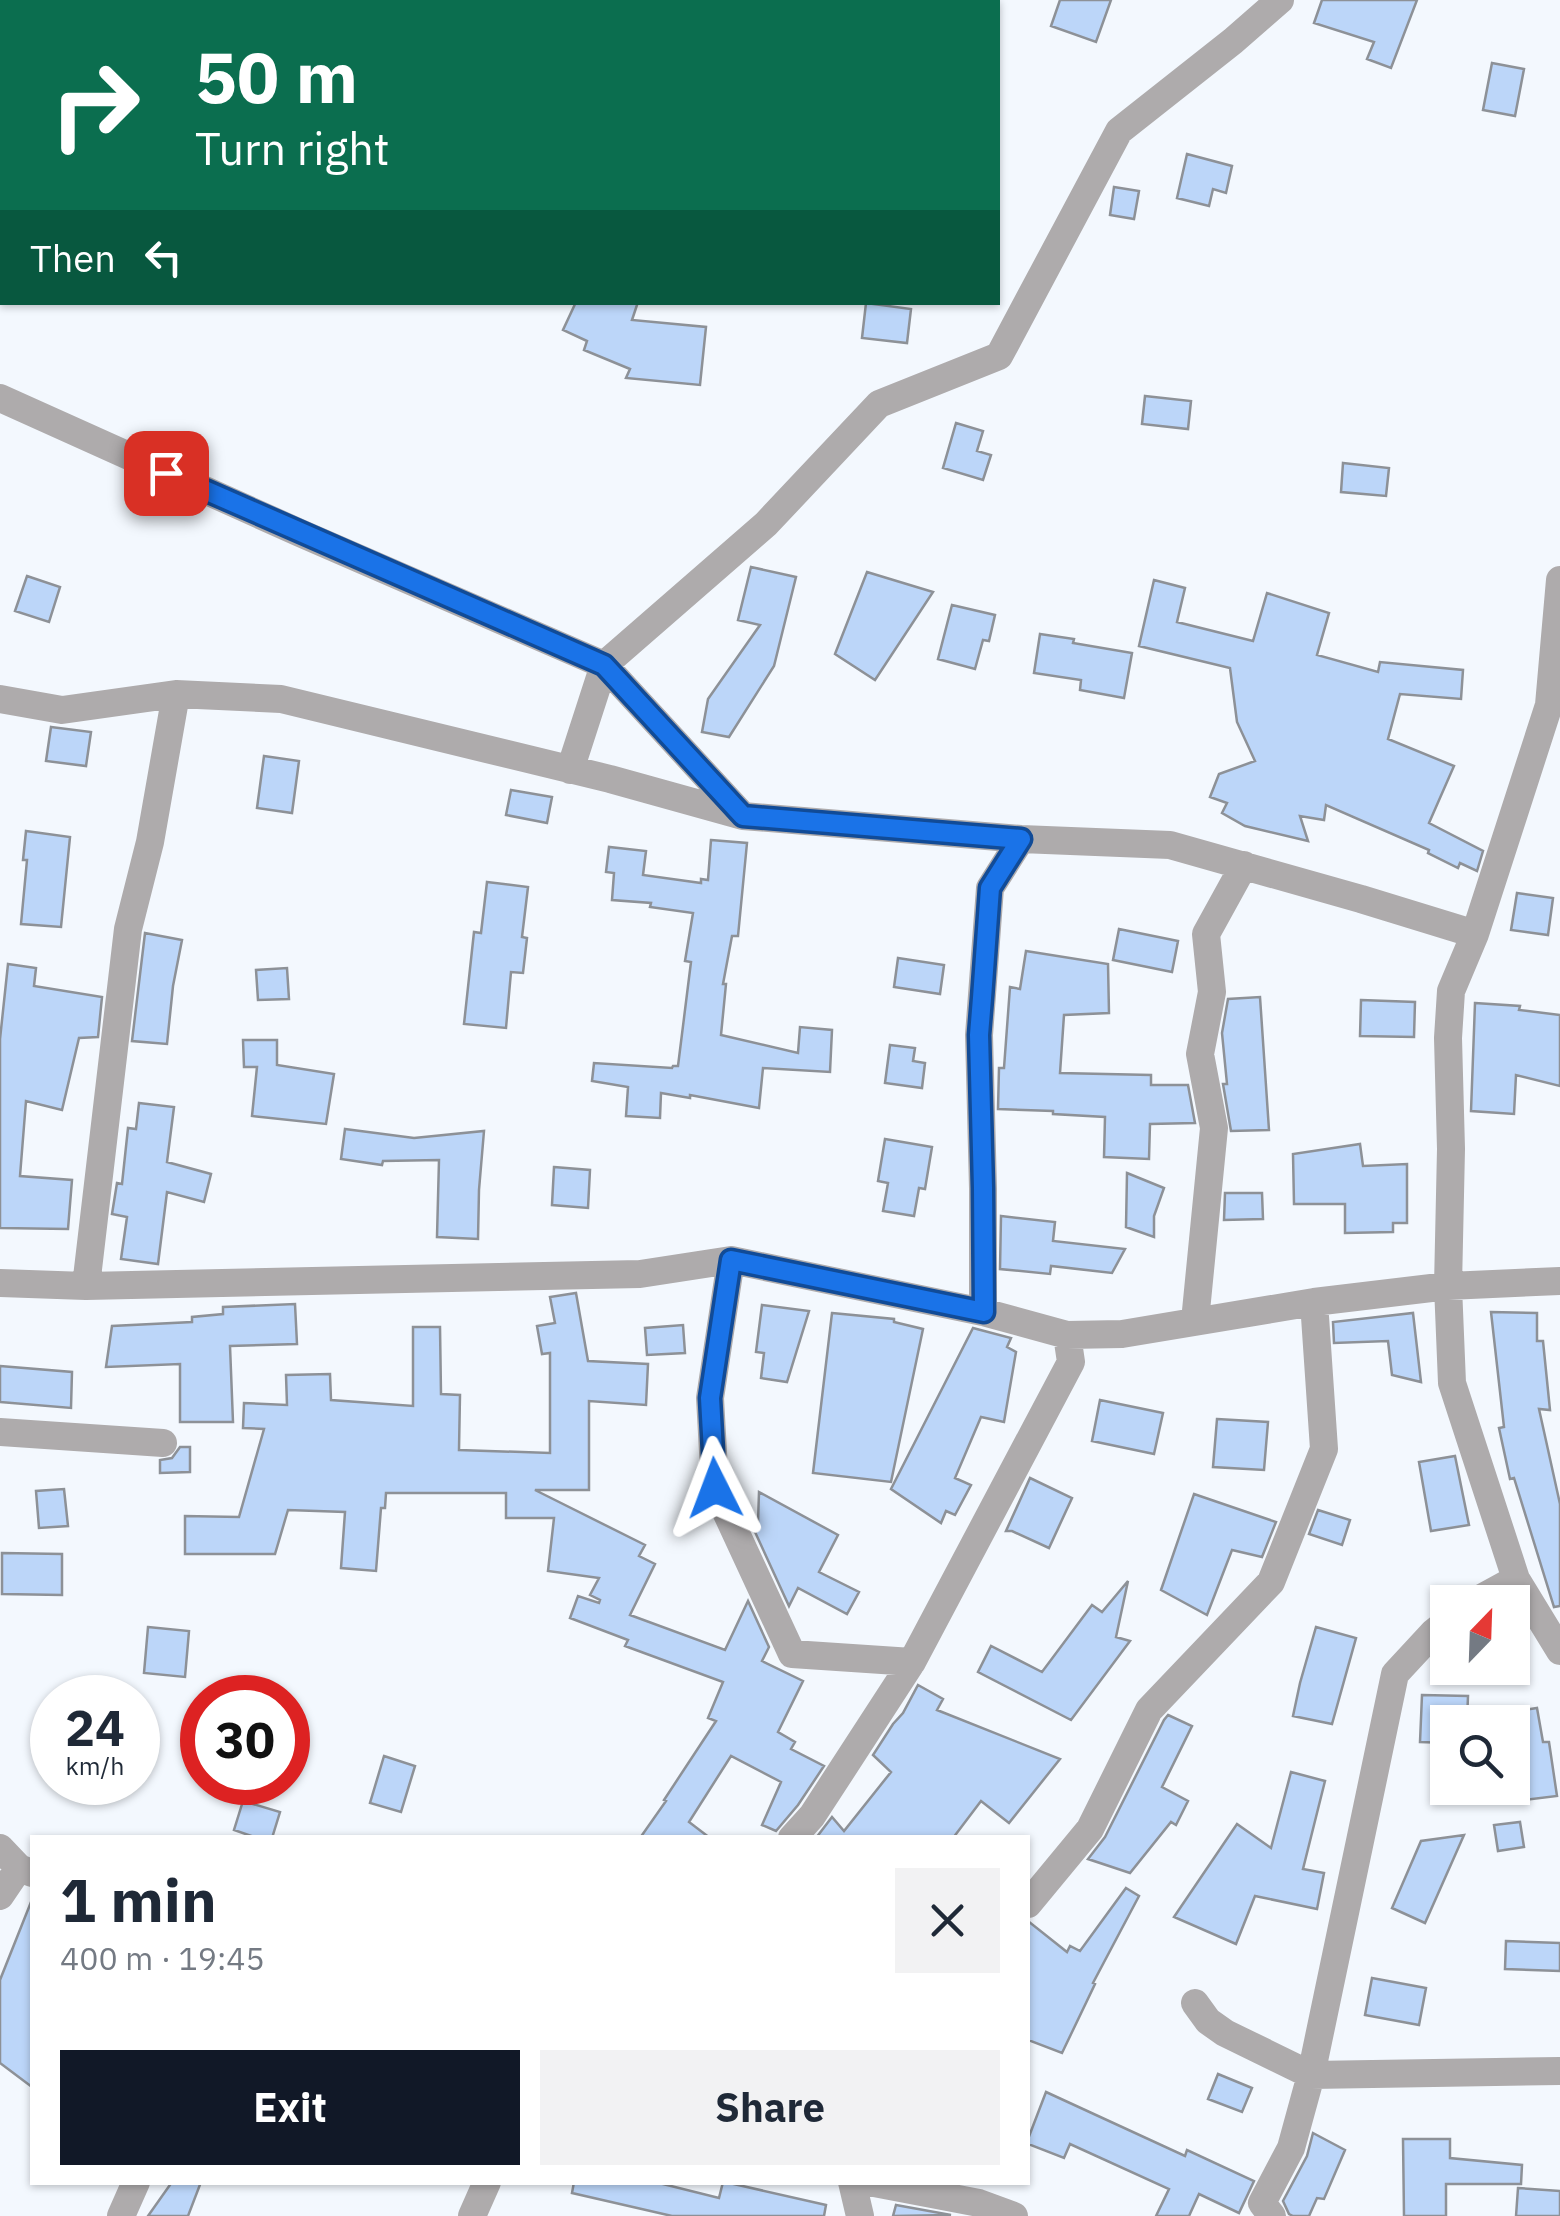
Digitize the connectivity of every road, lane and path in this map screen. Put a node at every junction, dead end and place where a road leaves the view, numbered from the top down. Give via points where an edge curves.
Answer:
1 (1280, 0) edge
2 (0, 398) edge
3 (1560, 580) edge
4 (604, 665) junction
5 (176, 694) junction
6 (0, 699) edge
7 (570, 770) junction
8 (743, 816) junction
9 (1021, 839) junction
10 (1244, 865) junction
11 (1475, 934) junction
12 (731, 1260) junction
13 (1560, 1281) edge
14 (0, 1282) edge
15 (86, 1286) junction
16 (1448, 1286) junction
17 (1314, 1302) junction
18 (984, 1312) junction
19 (1195, 1321) junction
20 (1066, 1336) junction
21 (0, 1432) edge
22 (163, 1443) dead end
23 (1516, 1578) junction
24 (1504, 1585) edge
25 (1430, 1635) edge
26 (1560, 1651) edge
27 (912, 1662) junction
28 (795, 1835) edge
29 (17, 1863) edge
30 (0, 1896) edge
31 (1030, 1902) edge
32 (1195, 2003) dead end
33 (1560, 2070) edge
34 (1311, 2074) junction
35 (135, 2185) edge
36 (486, 2185) edge
37 (853, 2185) edge
38 (885, 2185) edge
39 (122, 2216) edge
40 (472, 2216) edge
41 (860, 2216) edge
42 (1014, 2216) edge
43 (1272, 2216) edge

1 - 4 street via 1119,130 999,356 879,404 766,524
2 - 4 street
3 - 11 street via 1550,706
4 - 7 street
4 - 8 street
5 - 6 street via 62,710
5 - 7 street via 281,699
5 - 15 street via 128,928
7 - 8 street
8 - 9 street
9 - 10 street via 1170,845
9 - 18 street via 990,888 979,1035
10 - 11 street
10 - 19 street via 1206,934 1212,992 1200,1054 1214,1128
11 - 16 street via 1451,990
12 - 15 street via 640,1274
12 - 18 street
12 - 27 street via 710,1398 715,1488 722,1504 792,1654
13 - 16 street
14 - 15 street
16 - 17 street
16 - 23 street via 1452,1383
17 - 19 street
17 - 31 street via 1324,1449 1272,1582 1148,1710 1090,1829
18 - 20 street
19 - 20 street
20 - 27 street via 1070,1362
21 - 22 street
23 - 24 street
23 - 26 street
25 - 34 street via 1395,1674
27 - 28 street
29 - 30 street
32 - 34 street via 1225,2033
33 - 34 street
34 - 43 street via 1290,2148 1262,2203
35 - 39 street
36 - 40 street
37 - 41 street
38 - 42 street

